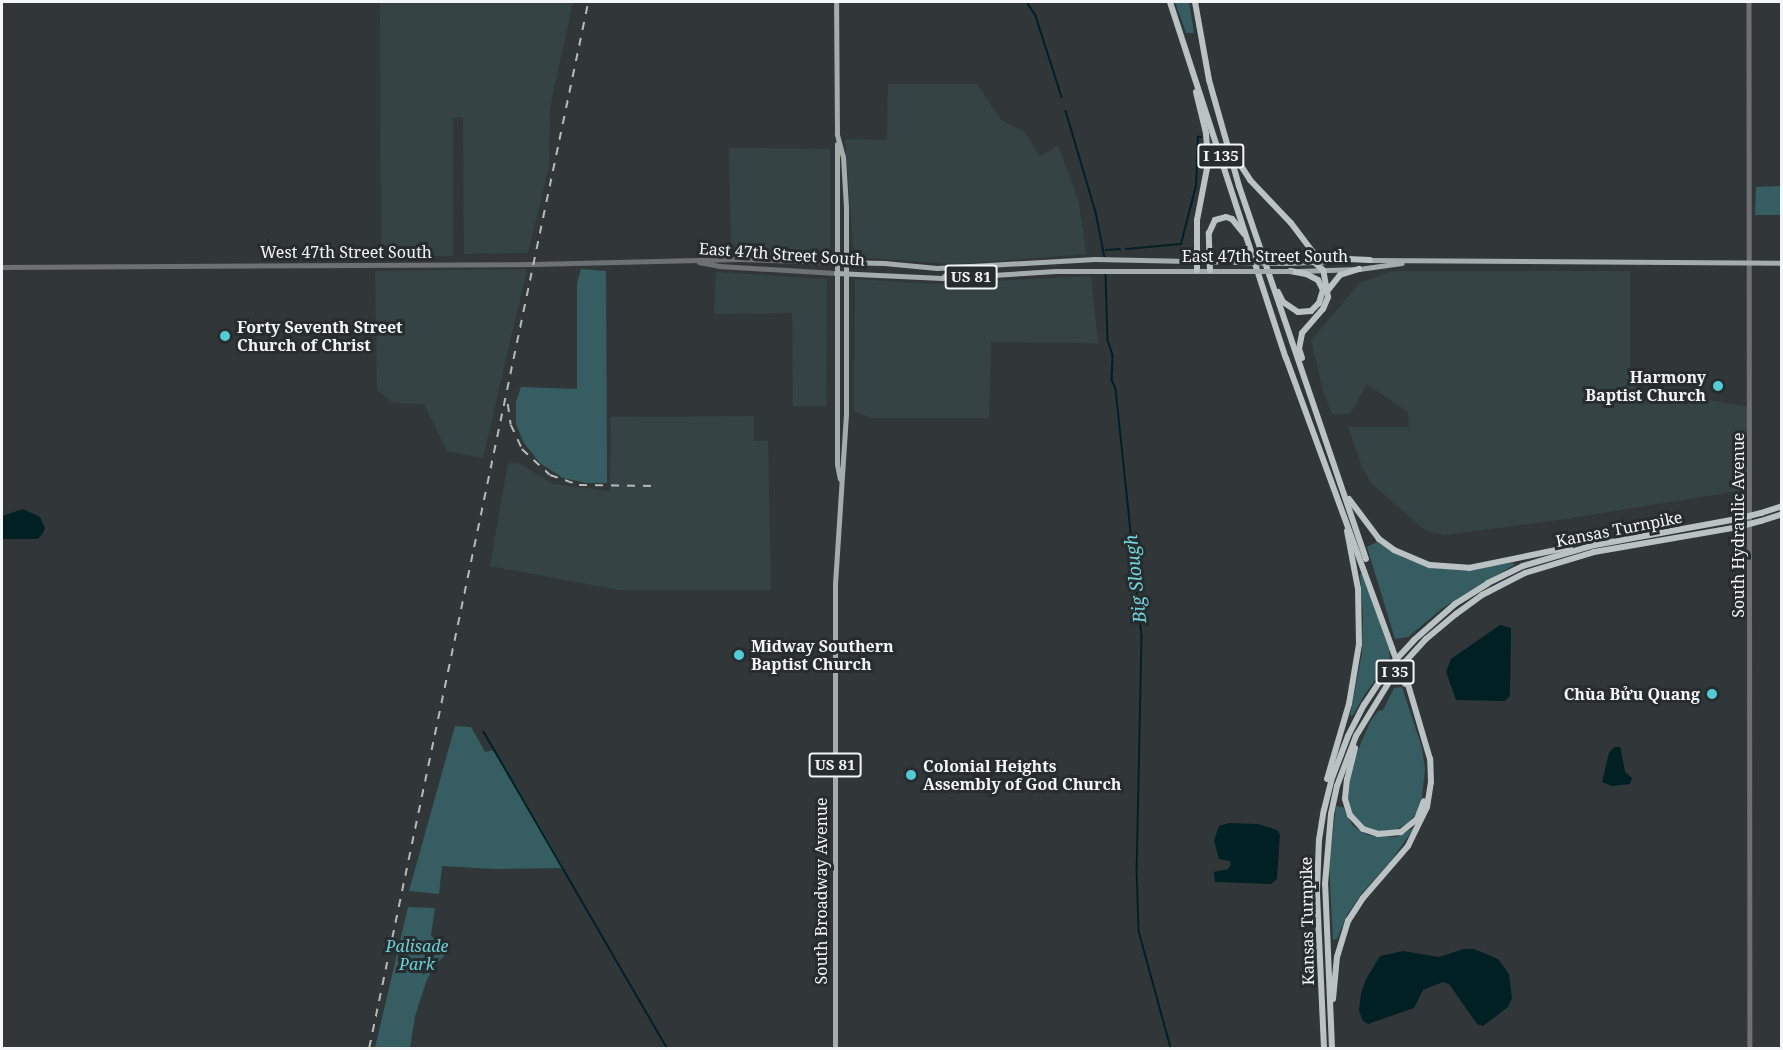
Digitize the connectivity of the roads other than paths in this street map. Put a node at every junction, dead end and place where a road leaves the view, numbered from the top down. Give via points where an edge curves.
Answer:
1 (836, 2) edge
2 (1170, 2) edge
3 (1195, 2) edge
4 (1749, 2) edge
5 (1181, 33) junction
6 (1220, 124) junction
7 (838, 139) junction
8 (1250, 242) junction
9 (1197, 260) junction
10 (1370, 260) junction
11 (690, 261) junction
12 (1210, 261) junction
13 (837, 262) junction
14 (846, 262) junction
15 (1314, 262) junction
16 (1408, 262) junction
17 (1750, 263) junction
18 (1782, 263) edge
19 (2, 267) edge
20 (937, 268) junction
21 (981, 268) junction
22 (1359, 269) junction
23 (1197, 270) junction
24 (1210, 270) junction
25 (1323, 270) junction
26 (1290, 271) junction
27 (836, 273) junction
28 (846, 274) junction
29 (898, 275) junction
30 (942, 278) junction
31 (1270, 280) junction
32 (1328, 291) junction
33 (1313, 402) junction
34 (840, 481) junction
35 (1344, 490) junction
36 (1782, 506) edge
37 (1342, 510) junction
38 (1782, 514) edge
39 (1612, 542) junction
40 (1393, 647) junction
41 (1388, 681) junction
42 (1406, 683) junction
43 (1324, 810) junction
44 (1332, 1039) junction
45 (835, 1048) edge
46 (1324, 1048) edge
47 (1332, 1048) edge
48 (1750, 1048) edge

1 - 7 main road, South Broadway Avenue
2 - 5 highway, I 135
3 - 6 highway, I 135
4 - 17 street, South Hydraulic Avenue
5 - 8 highway, I 135
5 - 9 highway via 1207,144 1206,182 1197,220
6 - 10 highway via 1250,180 1291,223 1312,252 1325,258
6 - 31 highway, I 135
7 - 13 main road, South Broadway Avenue
7 - 14 main road, South Broadway Avenue via 845,175
8 - 12 highway via 1232,219 1219,218 1211,225
8 - 37 highway, I 135 via 1286,358
9 - 12 main road, East 47th Street South
9 - 21 main road, East 47th Street South via 1095,259
9 - 23 highway
10 - 15 main road, East 47th Street South
10 - 16 main road, East 47th Street South
11 - 13 street, East 47th Street South
11 - 19 street, West 47th Street South
11 - 27 street, East 47th Street South
12 - 15 main road, East 47th Street South, bridge
12 - 24 highway
13 - 14 main road, East 47th Street South
13 - 27 main road, South Broadway Avenue / US 81
14 - 20 main road, East 47th Street South
14 - 28 main road, South Broadway Avenue
15 - 25 highway
16 - 17 main road, East 47th Street South
16 - 22 main road, East 47th Street South
17 - 18 main road, East 47th Street South
17 - 48 street, South Hydraulic Avenue
20 - 21 main road, East 47th Street South
20 - 29 main road via 934,274
21 - 30 main road via 948,273
22 - 25 main road, East 47th Street South
22 - 32 highway via 1340,275
23 - 24 main road, East 47th Street South / US 81
23 - 30 main road, East 47th Street South / US 81
24 - 26 main road, East 47th Street South / US 81, bridge
25 - 26 main road, East 47th Street South
25 - 32 highway
26 - 31 highway, US 81 via 1310,275 1321,285 1319,303 1311,311 1291,309
27 - 28 main road, East 47th Street South / US 81
27 - 34 main road, South Broadway Avenue / US 81
28 - 29 main road, East 47th Street South / US 81
28 - 34 main road, South Broadway Avenue / US 81 via 846,415
29 - 30 main road, East 47th Street South / US 81
31 - 33 highway, I 135
32 - 33 highway via 1323,309 1300,340
33 - 35 highway, I 135
34 - 45 main road, South Broadway Avenue / US 81 via 835,623
35 - 39 highway via 1379,539 1430,565 1469,568 1595,542
35 - 40 highway
36 - 39 highway, Kansas Turnpike / I 35, bridge via 1737,519
37 - 40 highway
37 - 43 highway via 1358,589 1359,644 1349,704 1326,783
38 - 41 highway, Kansas Turnpike / I 35, bridge via 1738,527 1593,552 1525,573 1482,595 1456,614 1426,639
39 - 43 highway, Kansas Turnpike / I 35 via 1556,555 1504,574 1429,626 1390,666 1364,705 1342,749
40 - 42 highway, bridge
41 - 42 highway via 1353,753 1346,786 1350,815 1374,834 1394,834 1410,826 1425,798 1426,755
41 - 44 highway, Kansas Turnpike / I 35 via 1350,749 1327,834 1325,884
42 - 44 highway via 1428,746 1429,796 1423,819 1408,846 1364,898 1344,932 1334,970
43 - 46 highway, Kansas Turnpike / I 35 via 1317,891
44 - 47 highway, Kansas Turnpike / I 35

